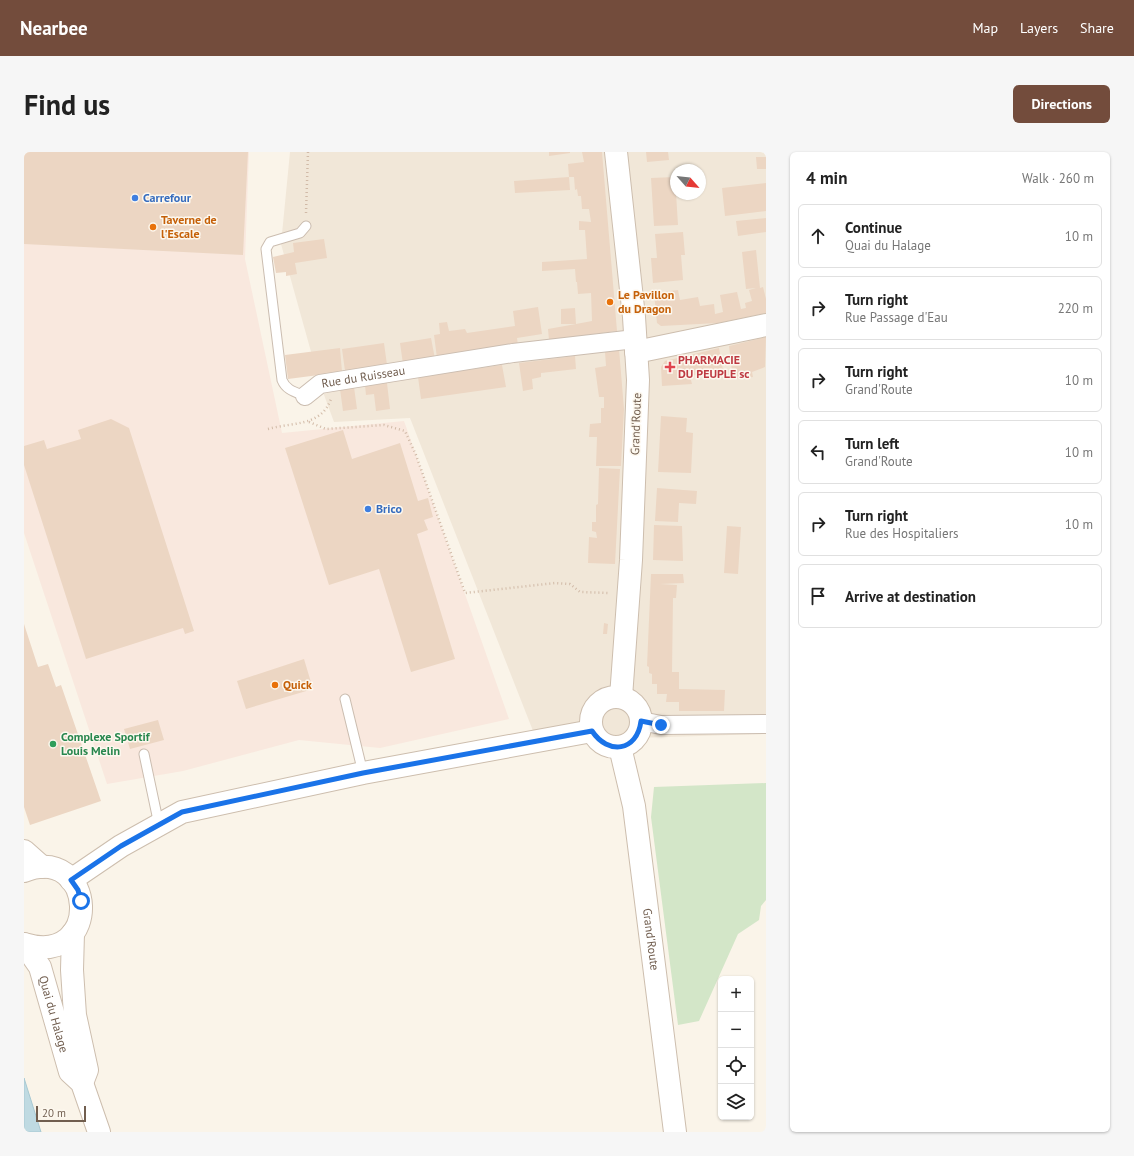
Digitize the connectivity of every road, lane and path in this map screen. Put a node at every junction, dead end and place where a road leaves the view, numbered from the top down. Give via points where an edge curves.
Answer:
1 (308, 152) edge
2 (616, 152) edge
3 (306, 226) joint
4 (766, 324) edge
5 (636, 346) junction
6 (305, 396) joint
7 (309, 422) dead end
8 (629, 593) junction
9 (620, 697) junction
10 (345, 698) dead end
11 (641, 721) junction
12 (766, 724) edge
13 (592, 731) junction
14 (620, 747) junction
15 (144, 754) dead end
16 (363, 773) junction
17 (160, 825) junction
18 (24, 851) edge
19 (33, 869) edge
20 (71, 880) junction
21 (73, 933) junction
22 (24, 944) edge
23 (82, 1083) junction
24 (99, 1132) edge
25 (675, 1132) edge

1 - 3 path
2 - 5 street, Grand'Route
3 - 6 lane, Rue du Ruisseau via 300,233 270,242 266,248 282,380 289,390
4 - 5 street
5 - 6 street, Rue du Ruisseau via 514,353 320,384
5 - 8 street, Grand'Route via 638,380
7 - 8 path via 326,429 384,425 405,431 465,593 555,583 570,584 580,592
8 - 9 street, Grand'Route
9 - 11 street via 627,699 637,708
9 - 13 street via 603,700 596,706 590,722
10 - 16 lane
11 - 12 street via 661,725
11 - 14 street via 638,735 627,745
13 - 14 street via 598,741
13 - 16 street
14 - 25 street, Grand'Route via 634,806
15 - 17 lane
16 - 17 street via 182,812
17 - 20 street via 121,846
18 - 19 street
19 - 20 street via 58,871
20 - 21 street, Quai du Halage via 78,890 82,912
21 - 22 street, Quai du Halage via 50,947 36,948
21 - 23 street, Quai du Halage via 75,1015 86,1070
22 - 23 street, Quai du Halage via 40,967 70,1072
23 - 24 street, Quai du Halage

